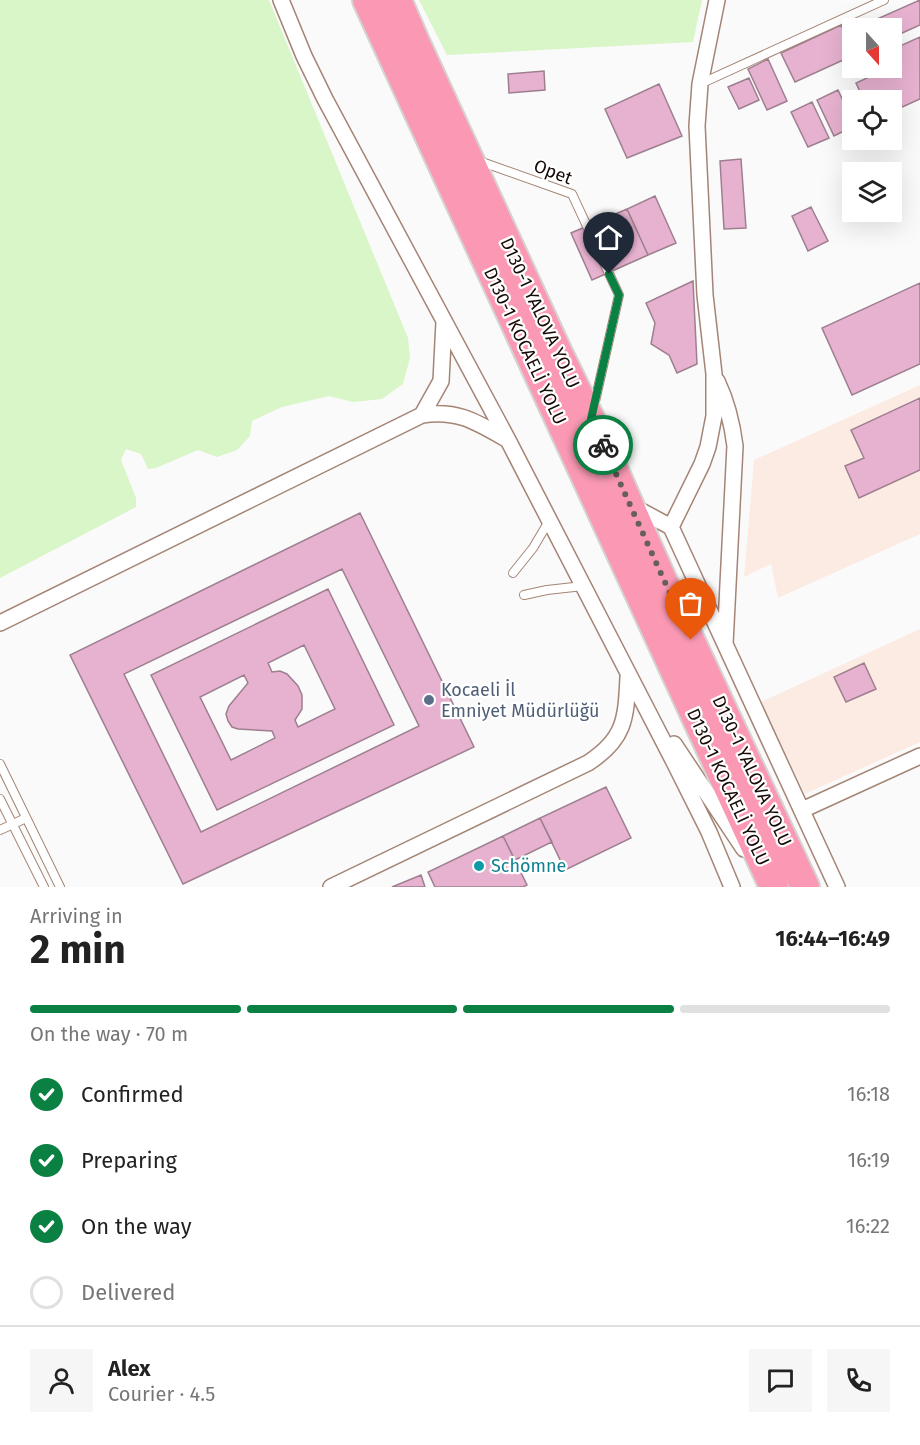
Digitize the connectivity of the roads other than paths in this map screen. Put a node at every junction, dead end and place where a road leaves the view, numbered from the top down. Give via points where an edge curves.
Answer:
1 (281, 0) edge
2 (367, 0) edge
3 (398, 0) edge
4 (717, 0) edge
5 (884, 0) edge
6 (700, 84) junction
7 (468, 157) junction
8 (444, 321) junction
9 (714, 374) junction
10 (422, 415) junction
11 (591, 419) junction
12 (508, 440) junction
13 (629, 504) junction
14 (549, 521) junction
15 (671, 527) junction
16 (513, 573) dead end
17 (583, 586) junction
18 (524, 595) dead end
19 (713, 620) junction
20 (0, 623) edge
21 (725, 647) junction
22 (700, 660) junction
23 (628, 674) junction
24 (920, 756) edge
25 (0, 764) edge
26 (0, 799) edge
27 (802, 810) junction
28 (26, 818) junction
29 (12, 824) junction
30 (0, 830) edge
31 (44, 887) edge
32 (60, 887) edge
33 (331, 887) edge
34 (732, 887) edge
35 (769, 887) edge
36 (774, 887) edge
37 (805, 887) edge
38 (837, 887) edge

1 - 8 street via 325,99
2 - 36 highway, D130-1 KOCAELİ YOLU
3 - 7 highway, D130-1 YALOVA YOLU
4 - 6 street
5 - 6 lane
6 - 9 street via 700,207
7 - 11 highway, D130-1 YALOVA YOLU
7 - 11 lane, Opet via 572,194 619,295
8 - 10 street via 441,381
8 - 12 street
9 - 15 street via 714,416 708,447
9 - 21 street via 726,401 735,446
10 - 12 street via 450,413
10 - 20 street
11 - 13 highway, D130-1 YALOVA YOLU
12 - 14 street
13 - 15 street
13 - 22 highway, D130-1 YALOVA YOLU
14 - 16 lane
14 - 17 street
15 - 19 street
17 - 18 lane
17 - 23 street
19 - 21 street
19 - 22 street
21 - 27 street
22 - 37 highway, D130-1 YALOVA YOLU
23 - 33 street via 627,711 606,751
23 - 34 street via 709,832
23 - 35 street
24 - 27 street
25 - 28 lane
26 - 29 lane
27 - 38 street
28 - 29 lane
28 - 32 lane
29 - 30 lane
29 - 31 lane

